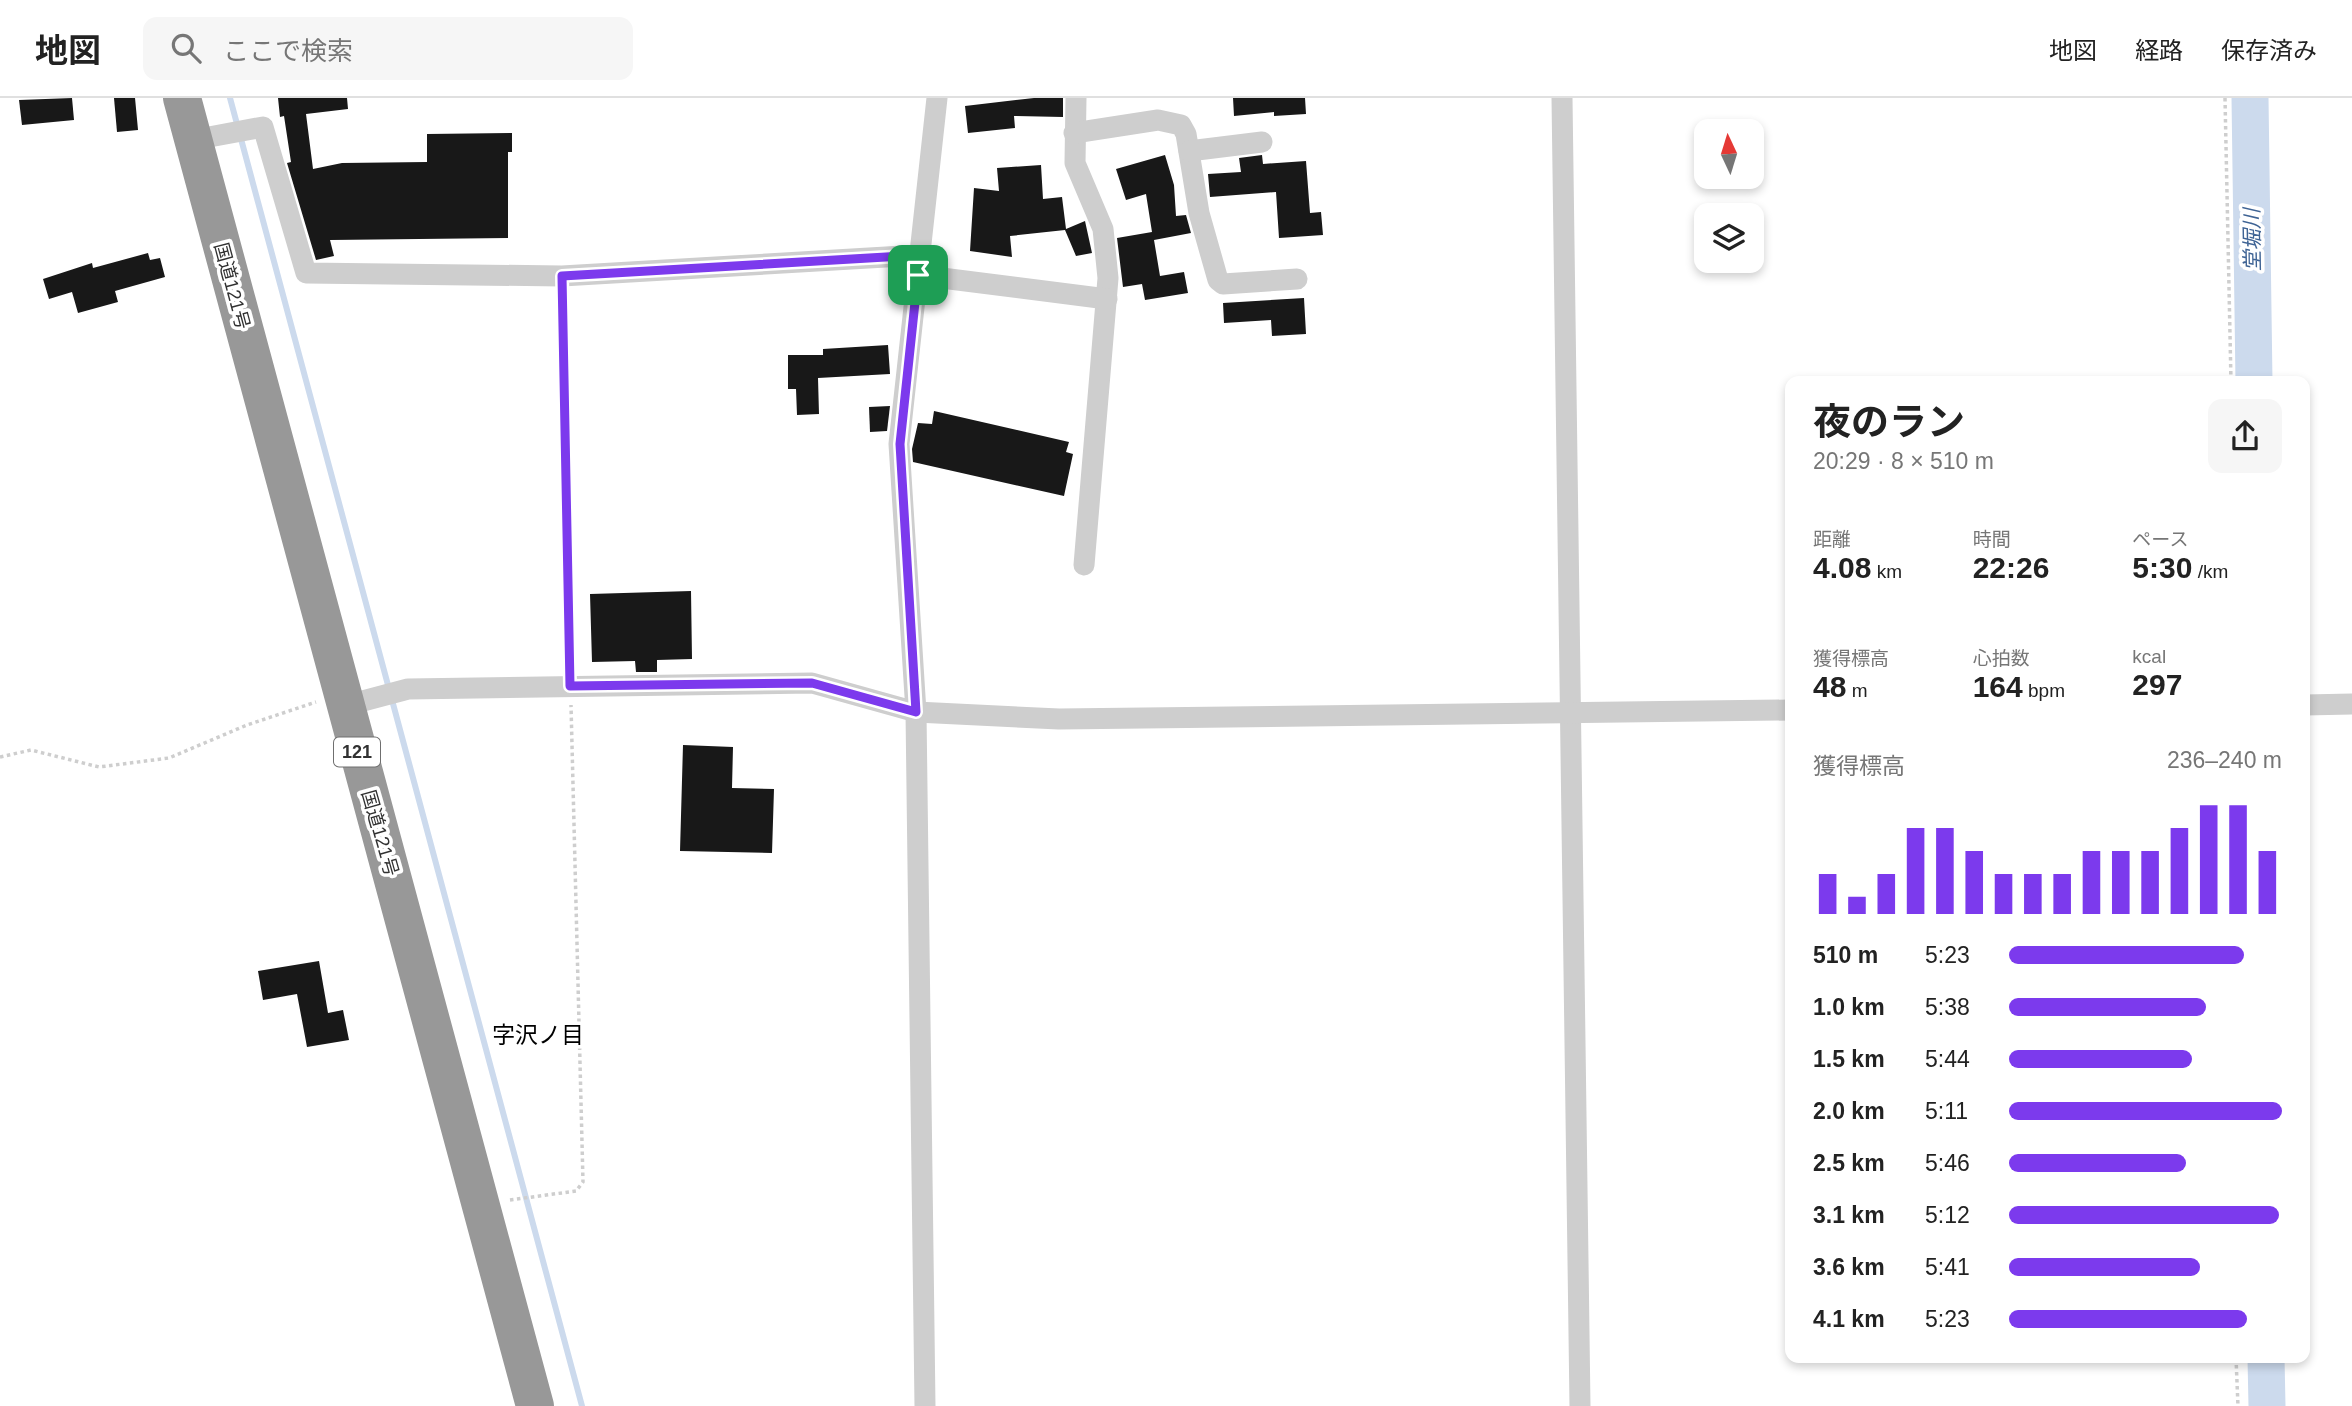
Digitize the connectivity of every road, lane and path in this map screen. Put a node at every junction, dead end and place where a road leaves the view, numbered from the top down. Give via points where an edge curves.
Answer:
1 (182, 98) edge
2 (937, 98) edge
3 (1076, 98) edge
4 (1562, 98) edge
5 (2225, 98) edge
6 (1074, 133) junction
7 (193, 140) junction
8 (1262, 142) dead end
9 (1189, 151) junction
10 (919, 265) junction
11 (562, 276) junction
12 (1297, 279) dead end
13 (1107, 299) junction
14 (2231, 376) edge
15 (1084, 565) dead end
16 (570, 686) junction
17 (342, 701) junction
18 (2352, 704) edge
19 (2310, 705) edge
20 (1785, 710) edge
21 (916, 712) junction
22 (1569, 713) junction
23 (0, 757) edge
24 (481, 1206) junction
25 (2236, 1363) edge
26 (535, 1406) edge
27 (925, 1406) edge
28 (1580, 1406) edge
29 (2238, 1406) edge

1 - 7 highway, 国道121号 / 121
2 - 10 street
3 - 6 street
4 - 22 street
5 - 14 path
6 - 9 street via 1158,120 1174,122 1186,134
6 - 13 street via 1075,163 1106,246
7 - 11 street via 263,127 306,273
7 - 17 highway, 国道121号 / 121
8 - 9 street
9 - 12 street via 1199,213 1218,280 1223,284
10 - 11 street
10 - 13 street
10 - 21 street via 900,444
11 - 16 path
13 - 15 street
16 - 17 street via 408,689
16 - 21 street via 812,683
16 - 24 path via 583,1182 576,1191
17 - 23 path via 298,706 169,758 100,767 31,750
17 - 24 highway, 国道121号 / 121
18 - 19 street
20 - 22 street
21 - 22 street via 1059,719
21 - 27 street
22 - 28 street
24 - 26 highway, 国道121号 / 121
25 - 29 path

